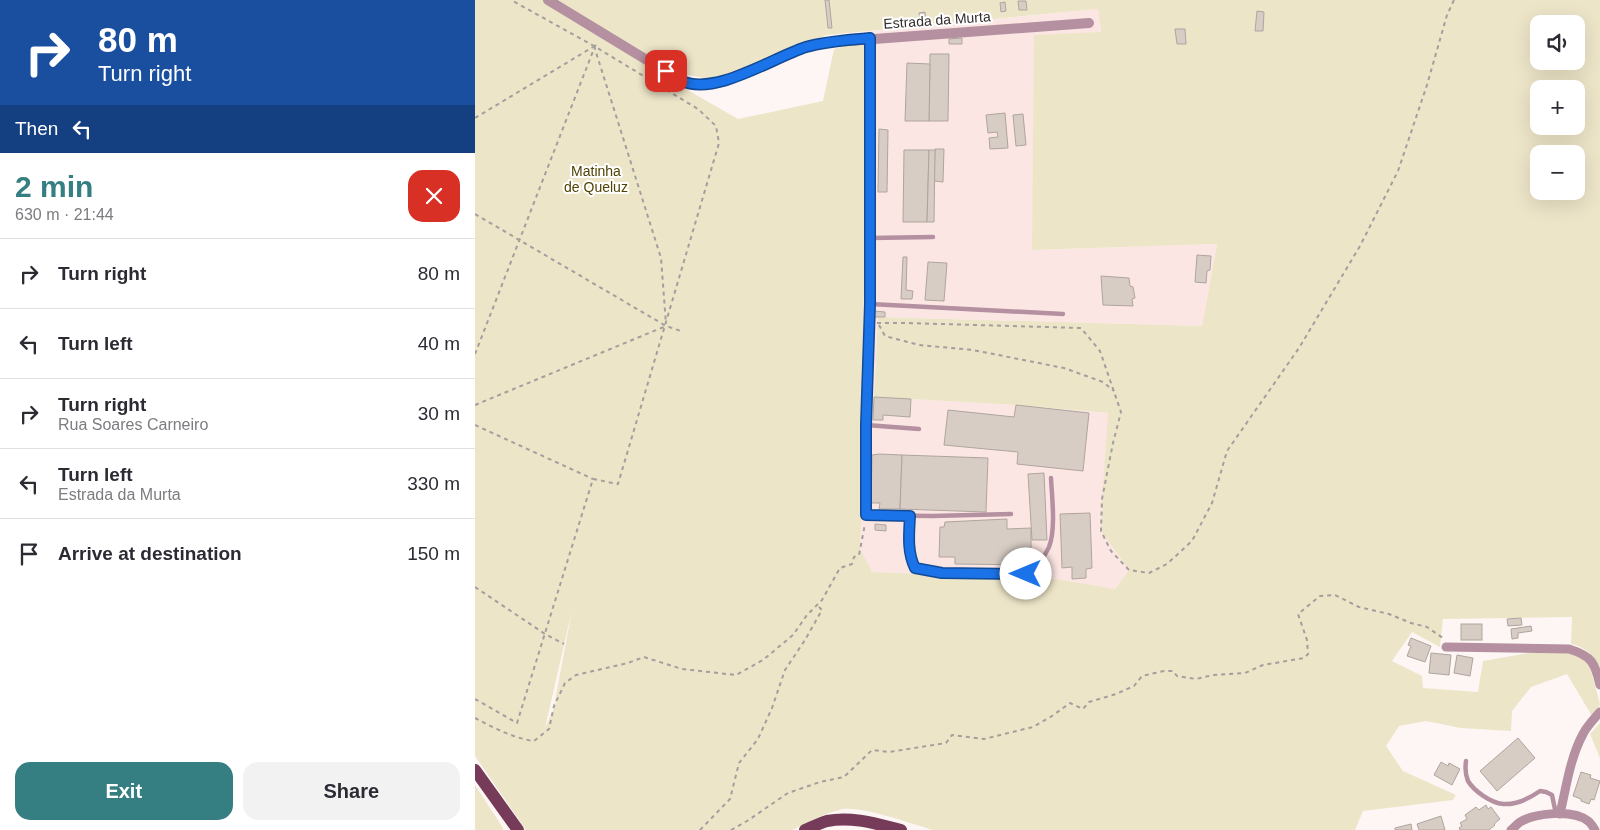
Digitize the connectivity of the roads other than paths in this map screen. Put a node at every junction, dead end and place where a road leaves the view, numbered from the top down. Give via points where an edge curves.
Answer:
1 (548, 0) edge
2 (1089, 22) dead end
3 (870, 38) junction
4 (933, 236) dead end
5 (870, 238) junction
6 (870, 304) junction
7 (1063, 314) dead end
8 (866, 425) junction
9 (919, 430) dead end
10 (1051, 478) dead end
11 (1011, 514) dead end
12 (866, 515) joint
13 (910, 516) junction
14 (1450, 647) road end
15 (1600, 685) edge
16 (1600, 712) edge
17 (1466, 761) dead end
18 (475, 770) edge
19 (1558, 814) junction
20 (518, 830) edge
21 (805, 830) edge
22 (901, 830) edge
23 (1511, 830) edge
24 (1595, 830) edge

1 - 3 street, Estrada da Murta via 683,82 696,85 718,84 821,43
2 - 3 street, Estrada da Murta
3 - 5 street
4 - 5 lane
5 - 6 street
6 - 7 lane
6 - 8 street
8 - 9 lane
8 - 12 street
10 - 13 lane via 1052,534 1049,548 1026,574 942,573 915,568 909,540
11 - 13 lane
12 - 13 lane
14 - 15 street via 1569,649 1591,660
16 - 19 street via 1582,735
17 - 19 lane via 1468,780 1482,795 1502,804 1532,797 1540,791 1546,792 1552,795
18 - 20 main road
19 - 23 street via 1535,816
19 - 24 street via 1575,815 1589,821
21 - 22 main road via 826,821 850,819

